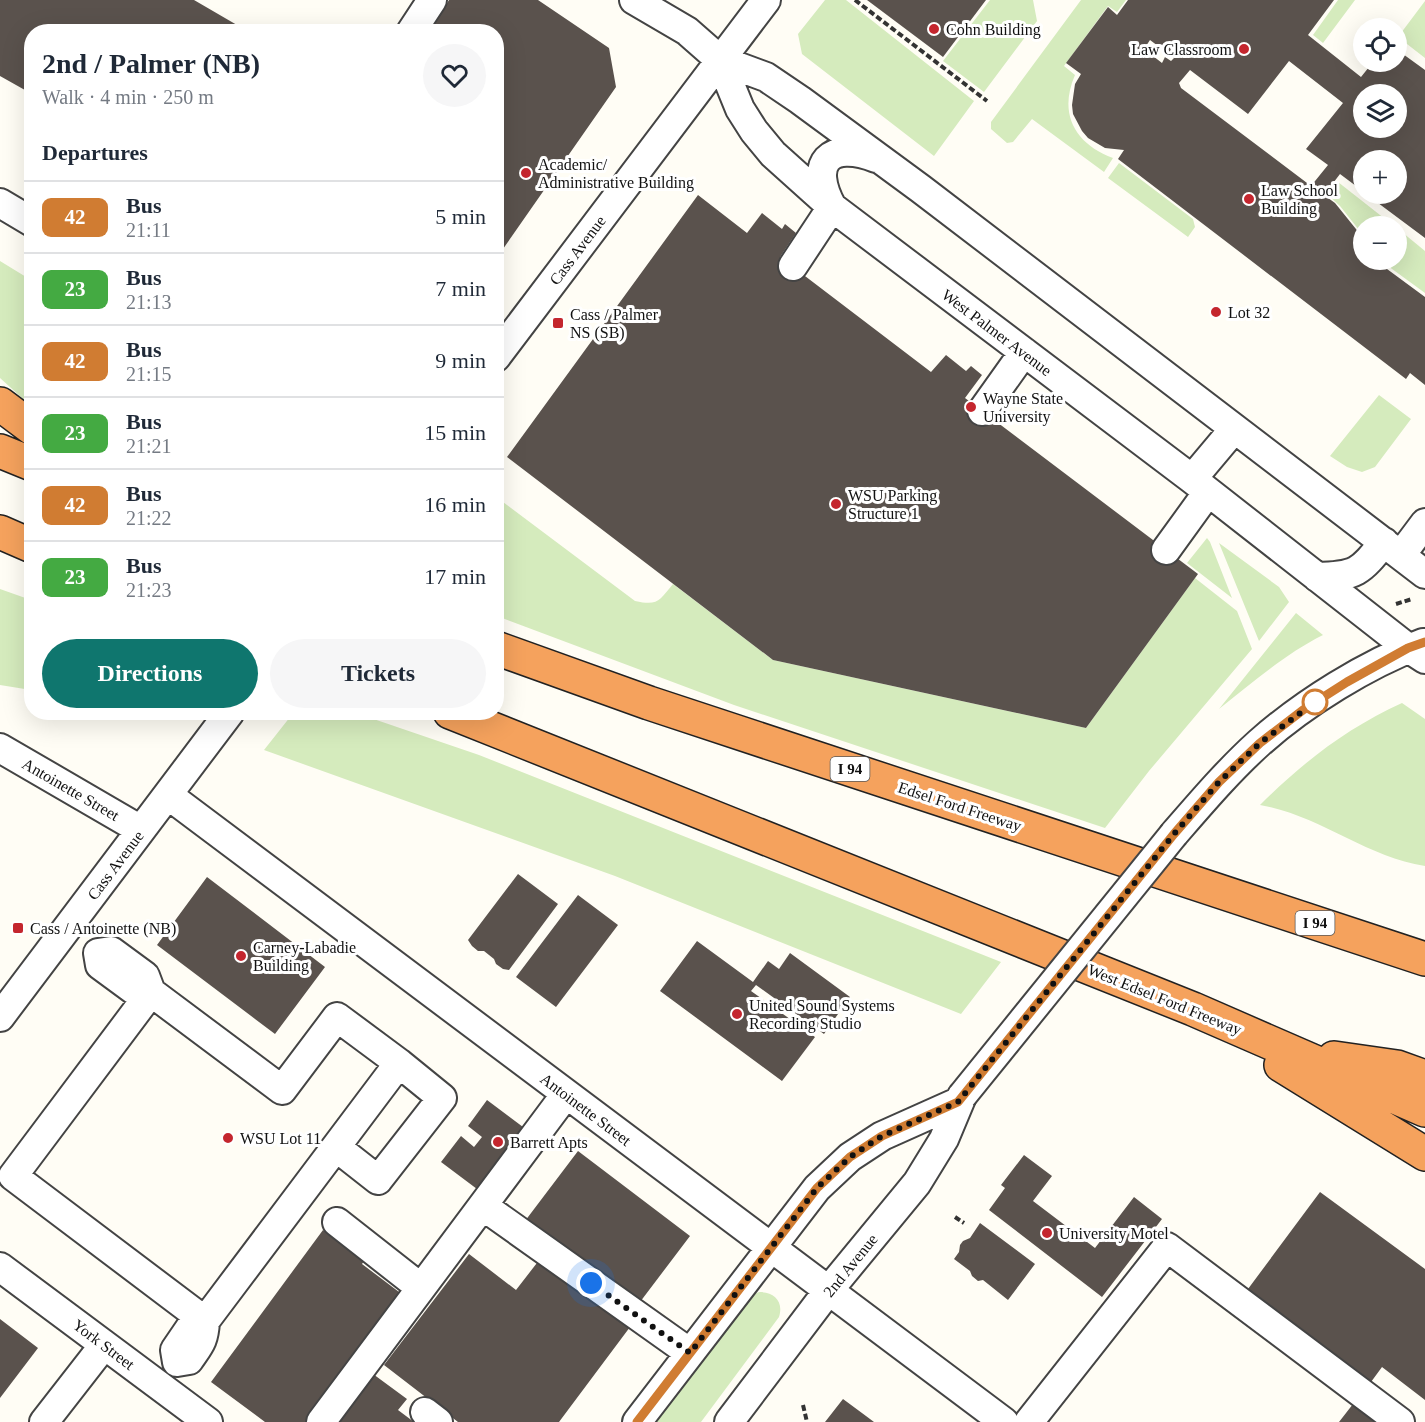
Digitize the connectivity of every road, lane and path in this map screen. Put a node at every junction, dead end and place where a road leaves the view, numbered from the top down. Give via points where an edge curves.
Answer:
1 (432, 0) edge
2 (634, 0) edge
3 (766, 0) edge
4 (855, 0) edge
5 (416, 24) edge
6 (720, 60) junction
7 (987, 101) dead end
8 (881, 160) junction
9 (0, 203) edge
10 (832, 207) junction
11 (24, 217) edge
12 (793, 266) dead end
13 (504, 345) edge
14 (1024, 352) junction
15 (0, 404) edge
16 (982, 411) dead end
17 (24, 422) edge
18 (1234, 429) junction
19 (0, 451) edge
20 (24, 461) edge
21 (1200, 486) junction
22 (1425, 523) edge
23 (0, 532) edge
24 (24, 542) edge
25 (1393, 548) junction
26 (1166, 550) dead end
27 (0, 553) edge
28 (24, 555) edge
29 (1317, 577) junction
30 (1423, 585) edge
31 (1393, 605) dead end
32 (1420, 650) edge
33 (504, 651) edge
34 (224, 720) edge
35 (470, 720) edge
36 (0, 748) edge
37 (175, 785) junction
38 (141, 830) junction
39 (67, 928) junction
40 (1425, 959) edge
41 (151, 992) junction
42 (1193, 1009) junction
43 (0, 1017) edge
44 (1293, 1053) junction
45 (399, 1064) junction
46 (1425, 1077) edge
47 (566, 1094) junction
48 (960, 1099) junction
49 (1425, 1110) edge
50 (336, 1147) junction
51 (1425, 1154) edge
52 (483, 1206) junction
53 (955, 1217) dead end
54 (338, 1222) dead end
55 (964, 1223) dead end
56 (770, 1247) junction
57 (0, 1267) edge
58 (421, 1288) junction
59 (828, 1291) junction
60 (205, 1321) junction
61 (104, 1345) junction
62 (690, 1353) junction
63 (159, 1386) junction
64 (802, 1405) dead end
65 (45, 1422) edge
66 (208, 1422) edge
67 (321, 1422) edge
68 (637, 1422) edge
69 (729, 1422) edge
70 (807, 1422) edge
71 (1004, 1422) edge
72 (1029, 1422) edge
73 (1400, 1422) edge

1 - 5 street
2 - 6 street, West Palmer Avenue via 687,31
3 - 6 street, Cass Avenue
4 - 7 path
6 - 8 street, West Palmer Avenue via 766,77
6 - 10 street, West Palmer Avenue via 740,110 754,132
6 - 13 street, Cass Avenue
8 - 10 street via 847,152 836,153 826,161 821,183
8 - 18 street, West Palmer Avenue
9 - 11 street
10 - 12 street
10 - 14 street, West Palmer Avenue
14 - 16 street
14 - 21 street, West Palmer Avenue
15 - 17 highway
18 - 21 street
18 - 25 street, West Palmer Avenue
19 - 20 highway
21 - 26 street
21 - 29 street, West Palmer Avenue
22 - 25 street
23 - 24 highway
25 - 29 street via 1349,575
25 - 30 street, West Palmer Avenue
27 - 28 highway
29 - 32 street, West Palmer Avenue
30 - 31 path
32 - 48 street, 2nd Avenue, bridge via 1362,672 1331,691 1260,743 1219,782
33 - 40 highway, Edsel Ford Freeway / I 94 via 649,703
34 - 37 street, Cass Avenue
35 - 42 highway, West Edsel Ford Freeway
36 - 38 street, Antoinette Street
37 - 38 street, Cass Avenue
37 - 47 street, Antoinette Street
38 - 39 street, Cass Avenue
39 - 41 street via 98,953 100,966 134,990
39 - 43 street, Cass Avenue
41 - 45 street via 282,1090 337,1017
41 - 60 street via 13,1176
42 - 44 highway, West Edsel Ford Freeway
42 - 51 highway
44 - 46 highway via 1397,1067
44 - 49 highway, West Edsel Ford Freeway
45 - 50 street
45 - 50 street via 442,1098 378,1180
47 - 52 street
47 - 56 street, Antoinette Street
48 - 56 street, 2nd Avenue via 882,1136 850,1157 817,1188
48 - 59 street, 2nd Avenue via 944,1139 917,1183
50 - 60 street
52 - 58 street
52 - 62 street
53 - 55 path
54 - 58 street
56 - 59 street, Antoinette Street
56 - 62 street, 2nd Avenue
57 - 61 street, York Street
58 - 67 street
59 - 69 street, 2nd Avenue
59 - 71 street, Antoinette Street
60 - 63 street via 204,1338 189,1360 177,1362
61 - 63 street, York Street
61 - 65 street
62 - 68 street, 2nd Avenue
63 - 66 street, York Street
64 - 70 path
72 - 73 street via 1167,1247

